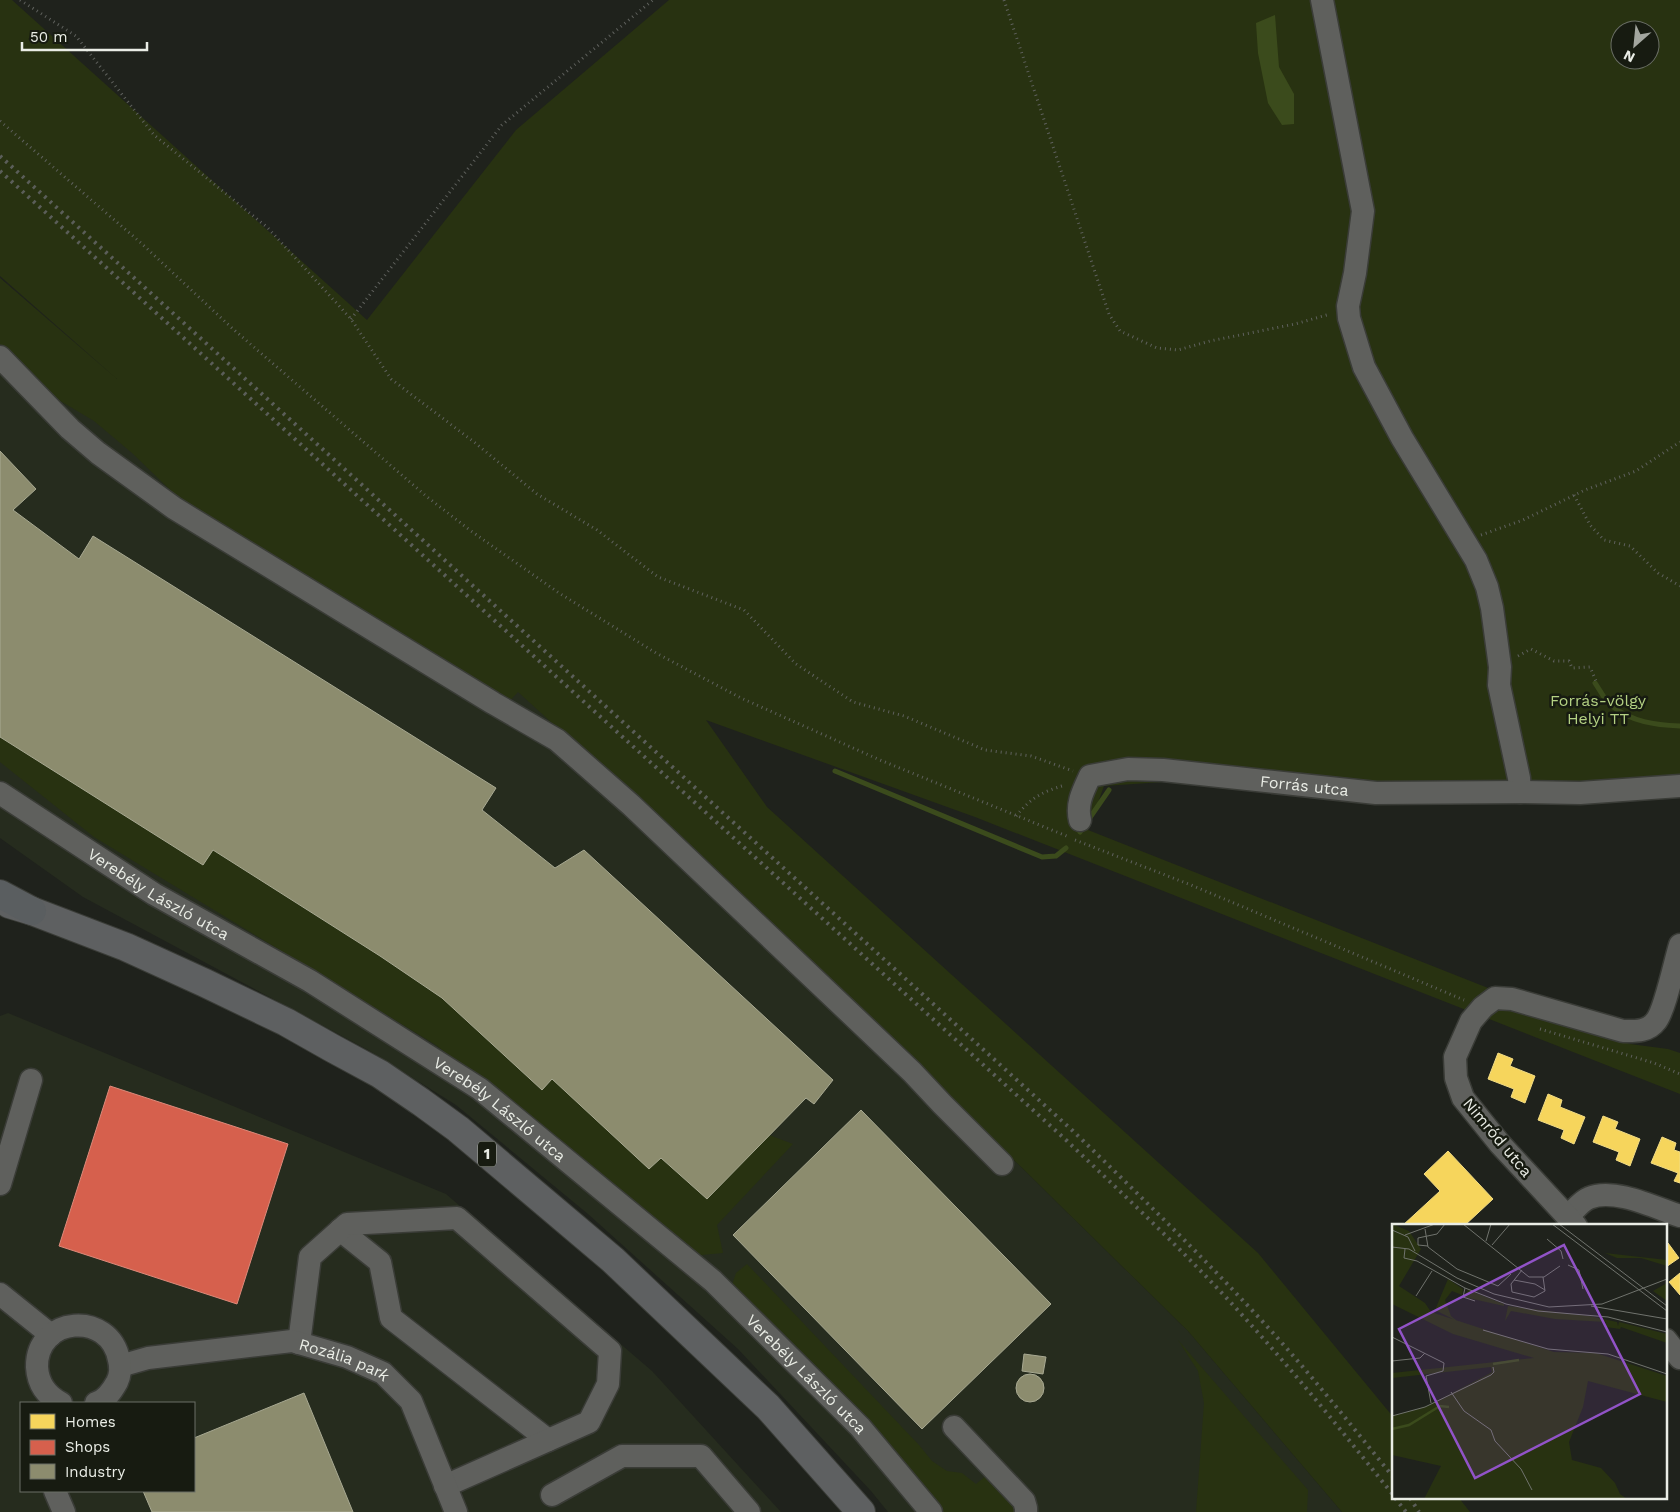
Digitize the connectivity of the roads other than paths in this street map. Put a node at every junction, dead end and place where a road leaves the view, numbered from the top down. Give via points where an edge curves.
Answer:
1 (1322, 0) edge
2 (0, 357) edge
3 (1680, 786) edge
4 (1520, 792) junction
5 (0, 793) edge
6 (1080, 820) dead end
7 (0, 894) edge
8 (0, 902) edge
9 (32, 911) junction
10 (1680, 945) edge
11 (32, 1080) dead end
12 (1002, 1164) dead end
13 (0, 1184) edge
14 (1680, 1216) edge
15 (1572, 1221) edge
16 (340, 1230) junction
17 (0, 1294) edge
18 (50, 1335) junction
19 (299, 1343) junction
20 (1668, 1343) edge
21 (1680, 1358) edge
22 (120, 1366) junction
23 (59, 1402) edge
24 (100, 1402) edge
25 (954, 1427) dead end
26 (548, 1440) junction
27 (445, 1486) junction
28 (55, 1492) edge
29 (552, 1495) dead end
30 (64, 1512) edge
31 (456, 1512) edge
32 (750, 1512) edge
33 (862, 1512) edge
34 (931, 1512) edge
35 (1026, 1512) edge

1 - 4 street via 1363,211 1348,306 1340,316 1402,438 1476,560 1487,587 1500,666 1499,685
2 - 12 street via 70,429 174,508 557,740 631,805 898,1058
3 - 4 street, Forrás utca via 1580,794
4 - 6 street, Forrás utca via 1376,793 1128,769 1090,776 1081,794
5 - 34 street, Verebély László utca via 154,894 310,981 480,1089 713,1281 860,1427
7 - 9 highway
8 - 9 main road, 1
9 - 33 main road, 1 via 126,946 286,1022 380,1074 421,1102 613,1260 768,1408
10 - 15 street, Nimród utca via 1656,1022 1641,1031 1623,1031 1512,999 1495,998 1472,1021 1455,1057 1456,1078 1463,1098 1500,1144
11 - 13 street
14 - 15 street via 1629,1198 1606,1195 1588,1198
16 - 19 street via 310,1257
16 - 26 street via 380,1262 392,1318
16 - 26 street via 347,1224 457,1218 610,1351 608,1384 590,1422
17 - 18 street
18 - 22 street via 62,1327 77,1324 98,1329 118,1351
18 - 23 street via 37,1360 37,1374 43,1389
19 - 22 street, Rozália park via 292,1341 148,1358
19 - 27 street, Rozália park via 347,1357 383,1373 411,1401
20 - 21 street
22 - 24 street via 118,1380
25 - 35 street via 1024,1501
26 - 27 street
27 - 31 street, Rozália park
28 - 30 street
29 - 32 street via 622,1456 701,1456

